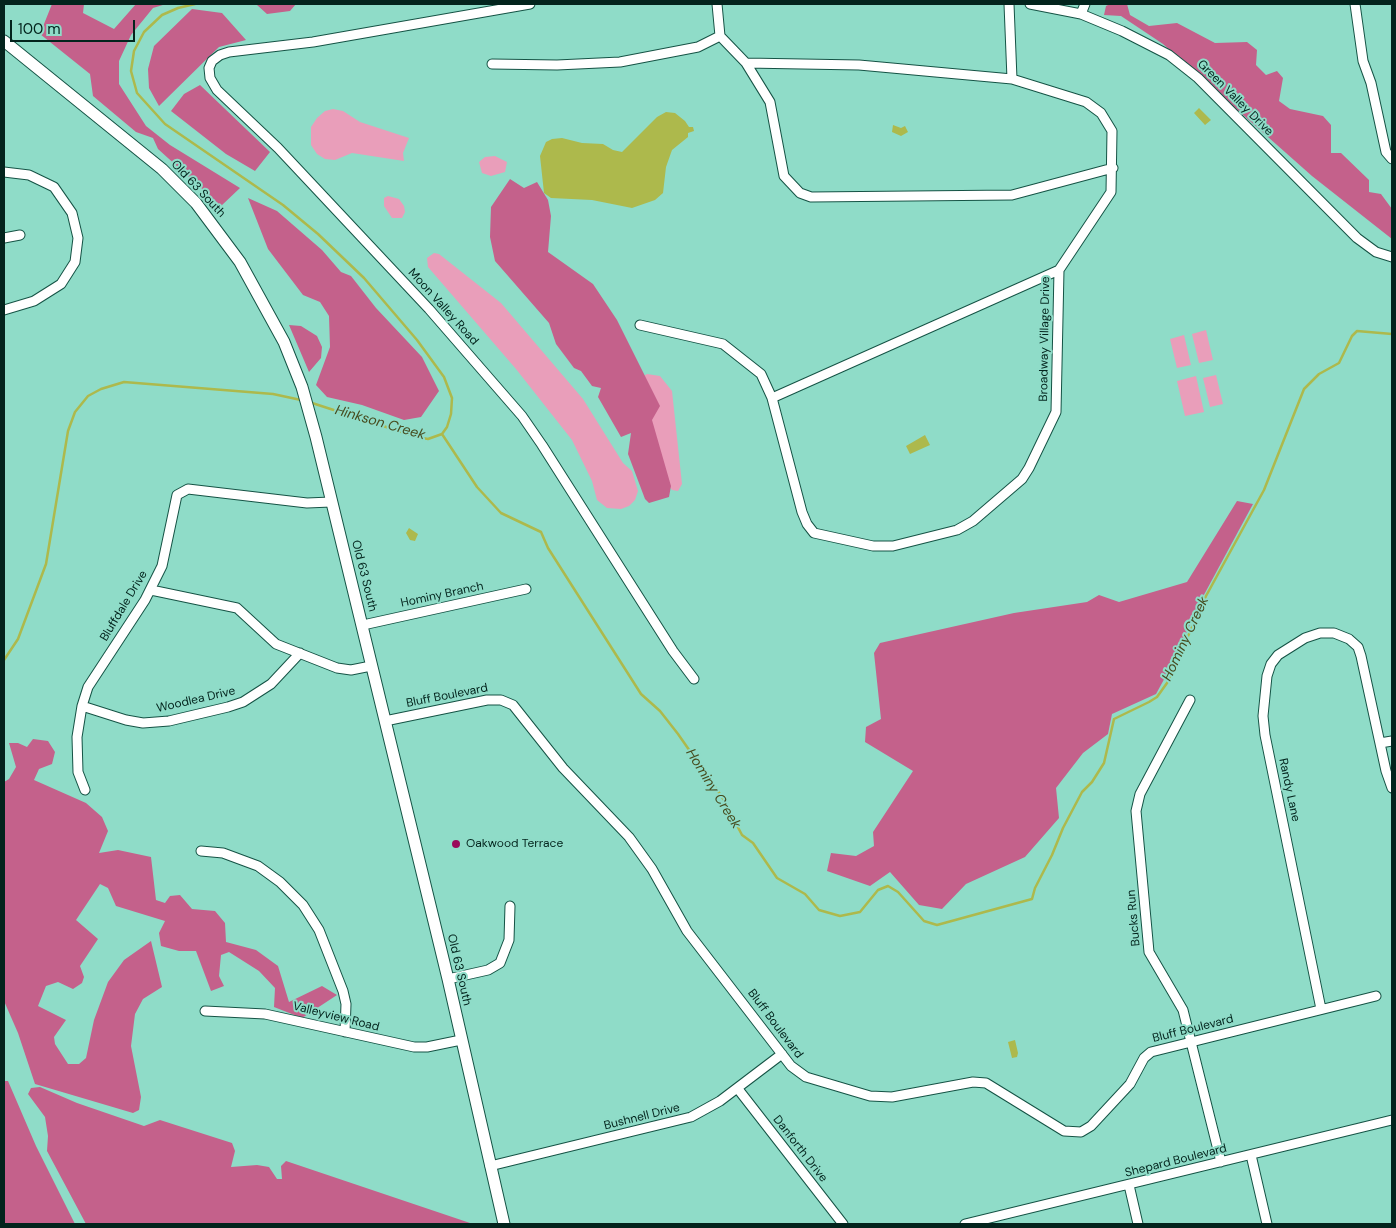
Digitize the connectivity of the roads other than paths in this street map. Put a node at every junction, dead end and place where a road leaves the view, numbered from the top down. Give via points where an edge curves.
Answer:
1 (530, 4) edge
2 (717, 4) edge
3 (1009, 4) edge
4 (1030, 4) edge
5 (1085, 4) edge
6 (1355, 4) edge
7 (1081, 14) junction
8 (720, 36) junction
9 (4, 41) edge
10 (746, 63) junction
11 (492, 64) dead end
12 (1012, 79) junction
13 (1392, 159) edge
14 (1113, 168) junction
15 (4, 172) edge
16 (20, 234) dead end
17 (4, 238) edge
18 (1392, 257) edge
19 (1059, 270) junction
20 (4, 310) edge
21 (640, 325) dead end
22 (772, 398) junction
23 (331, 502) junction
24 (526, 589) dead end
25 (151, 590) junction
26 (363, 625) junction
27 (300, 653) junction
28 (370, 666) junction
29 (694, 679) dead end
30 (1190, 700) dead end
31 (82, 706) junction
32 (385, 721) junction
33 (1392, 741) edge
34 (1380, 743) junction
35 (1392, 788) edge
36 (86, 790) dead end
37 (201, 851) dead end
38 (510, 906) dead end
39 (448, 979) junction
40 (1376, 996) dead end
41 (1321, 1009) junction
42 (205, 1010) dead end
43 (344, 1032) junction
44 (461, 1040) junction
45 (1192, 1042) junction
46 (782, 1054) junction
47 (738, 1090) junction
48 (1392, 1120) edge
49 (1251, 1155) junction
50 (1221, 1162) junction
51 (490, 1166) junction
52 (1129, 1185) junction
53 (1000, 1220) edge
54 (504, 1224) edge
55 (843, 1224) edge
56 (965, 1224) edge
57 (1138, 1224) edge
58 (1267, 1224) edge

1 - 29 street, Moon Valley Road via 314,42 230,52 212,61 210,78 217,90 278,148 429,309 522,416
2 - 8 street
3 - 12 street
4 - 7 street, Green Valley Drive
5 - 7 street
6 - 13 street via 1363,60 1372,84 1386,152
7 - 18 street, Green Valley Drive via 1122,31 1184,66 1357,238 1376,252
8 - 10 street
8 - 11 street via 698,47 620,62
9 - 23 main road, Old 63 South via 162,169 196,203 240,262 294,364
10 - 12 street, Broadway Village Drive via 859,65
10 - 14 street via 770,102 784,176 792,187 811,197 1012,195
12 - 14 street, Broadway Village Drive via 1086,102 1100,113 1112,131
14 - 19 street, Broadway Village Drive via 1111,192
15 - 20 street via 29,175 54,187 72,213 78,238 75,262 61,284 34,301
16 - 17 street
19 - 22 street, Broadway Village Drive
19 - 22 street, Broadway Village Drive via 1056,412 1022,479 973,521 957,530 893,546 873,546 814,533 802,512
21 - 22 street, Broadway Village Drive via 723,344 761,374
23 - 25 street, Bluffdale Drive via 316,504 182,490 176,499 165,557
23 - 26 main road, Old 63 South
24 - 26 street, Hominy Branch
25 - 27 street via 237,608 276,644
25 - 31 street, Bluffdale Drive via 88,687
26 - 28 main road, Old 63 South
27 - 28 street via 344,670
27 - 31 street, Woodlea Drive via 271,684 243,702 228,707 169,721 143,723
28 - 32 main road, Old 63 South
30 - 45 street, Bucks Run via 1140,794 1136,811 1149,952 1183,1010
31 - 36 street, Bluffdale Drive via 78,772
32 - 39 main road, Old 63 South
32 - 46 street, Bluff Boulevard via 494,700 506,701 516,707 564,768 629,837 652,869 686,931
33 - 34 street
34 - 35 street
34 - 41 street, Randy Lane via 1361,656 1358,647 1349,639 1334,633 1320,633 1305,638 1278,655 1267,676 1263,716 1265,735
37 - 43 street via 223,852 258,866 303,905 319,930 343,991 346,1004
38 - 39 street via 509,940 500,963 488,970
39 - 44 main road, Old 63 South
40 - 41 street, Bluff Boulevard
41 - 45 street, Bluff Boulevard
42 - 43 street, Valleyview Road via 265,1014
43 - 44 street, Valleyview Road via 414,1047
44 - 51 main road, Old 63 South
45 - 46 street, Bluff Boulevard via 1148,1054 1117,1099 1091,1126 1074,1133 1056,1126 986,1083 973,1082 892,1098 870,1096 802,1075
45 - 50 street, Bucks Run
46 - 47 street, Bushnell Drive
47 - 51 street, Bushnell Drive via 706,1110 676,1122
47 - 55 street, Danforth Drive
48 - 49 street, Shepard Boulevard
49 - 50 street, Shepard Boulevard
49 - 58 street
50 - 52 street, Shepard Boulevard
51 - 54 main road, Old 63 South
52 - 53 street, Shepard Boulevard
52 - 57 street
53 - 56 street, Shepard Boulevard

